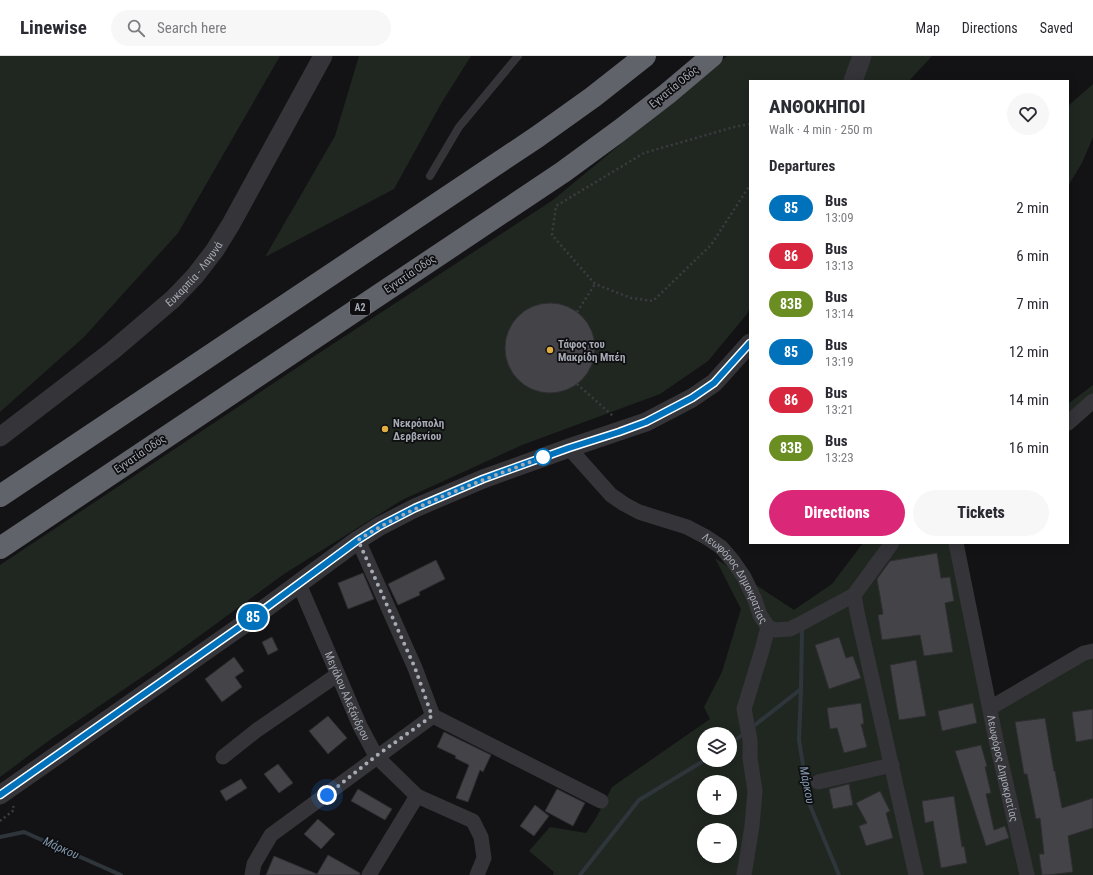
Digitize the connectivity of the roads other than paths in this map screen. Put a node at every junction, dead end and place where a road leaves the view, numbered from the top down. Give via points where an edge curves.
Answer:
1 (323, 56) edge
2 (518, 56) edge
3 (645, 56) edge
4 (712, 56) edge
5 (862, 56) edge
6 (853, 80) edge
7 (430, 176) dead end
8 (749, 344) edge
9 (1093, 401) edge
10 (1069, 422) edge
11 (0, 437) edge
12 (569, 448) junction
13 (0, 496) edge
14 (358, 540) junction
15 (891, 544) edge
16 (956, 544) edge
17 (0, 548) edge
18 (299, 584) junction
19 (854, 595) junction
20 (768, 627) junction
21 (1093, 651) edge
22 (337, 675) junction
23 (990, 708) junction
24 (432, 716) junction
25 (376, 756) junction
26 (223, 757) dead end
27 (892, 765) junction
28 (818, 782) dead end
29 (0, 795) edge
30 (418, 796) junction
31 (601, 801) dead end
32 (252, 875) edge
33 (369, 875) edge
34 (477, 875) edge
35 (744, 875) edge
36 (916, 875) edge
37 (1027, 875) edge

1 - 11 street, Ευκαρπία - Λαγυνά via 231,224 196,276 112,351
2 - 7 lane via 459,127
3 - 13 highway via 537,137
4 - 17 highway, Εγνατία Οδός / Α2 via 667,94 563,172
5 - 6 street
8 - 12 street via 714,383 692,398 646,422
9 - 10 street
12 - 14 street via 447,494 380,526
12 - 20 street, Λεωφόρος Δημοκρατίας via 611,496 638,512 687,527 721,547 744,578
14 - 18 street
14 - 24 street via 415,668
15 - 19 street, Λεωφόρος Δημοκρατίας
16 - 23 street, Λεωφόρος Δημοκρατίας
18 - 22 street, Μεγάλου Αλεξάνδρου
18 - 29 street
19 - 20 street, Λεωφόρος Δημοκρατίας via 790,629 774,630
19 - 27 street
20 - 35 street via 744,710 755,791
21 - 23 street via 1084,653
22 - 25 street, Μεγάλου Αλεξάνδρου
22 - 26 street via 262,726
23 - 37 street, Λεωφόρος Δημοκρατίας
24 - 25 street
24 - 31 street
25 - 30 street, Μεγάλου Αλεξάνδρου
25 - 32 street via 271,835 254,864
27 - 28 street
27 - 36 street
30 - 33 street
30 - 34 street, Μεγάλου Αλεξάνδρου via 473,821 480,837 484,858

